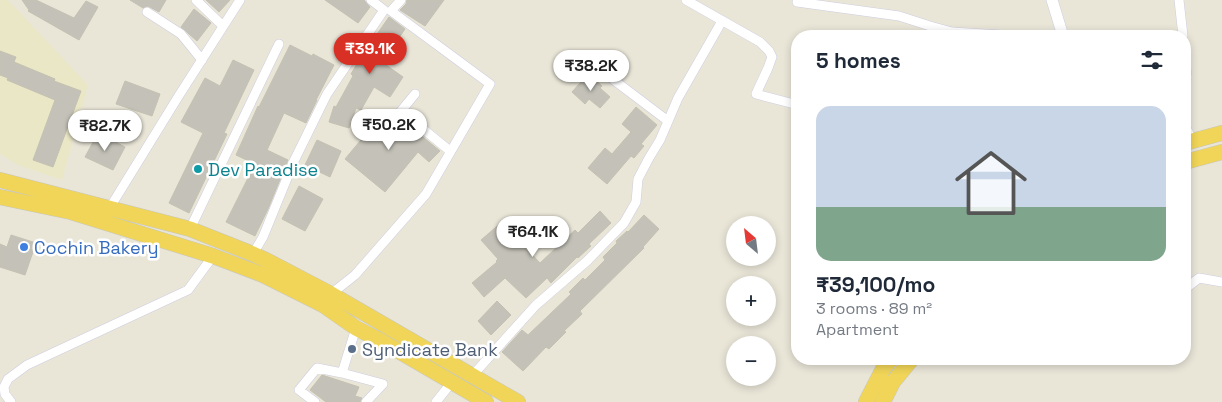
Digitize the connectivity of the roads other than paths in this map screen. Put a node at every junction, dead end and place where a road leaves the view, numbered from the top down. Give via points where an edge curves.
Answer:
1 (196, 0) edge
2 (240, 0) edge
3 (371, 0) edge
4 (401, 0) edge
5 (686, 0) edge
6 (1052, 0) edge
7 (1179, 0) edge
8 (797, 2) dead end
9 (147, 12) dead end
10 (722, 22) junction
11 (223, 26) junction
12 (945, 30) edge
13 (1061, 30) edge
14 (1182, 30) edge
15 (279, 44) dead end
16 (586, 59) dead end
17 (202, 60) junction
18 (415, 94) dead end
19 (791, 104) edge
20 (668, 121) junction
21 (1222, 133) edge
22 (1191, 141) edge
23 (450, 151) junction
24 (1222, 152) edge
25 (1191, 160) edge
26 (3, 178) edge
27 (2, 199) edge
28 (109, 209) junction
29 (190, 229) junction
30 (253, 254) junction
31 (213, 256) junction
32 (1222, 282) edge
33 (1191, 284) edge
34 (331, 294) junction
35 (356, 328) junction
36 (886, 365) edge
37 (907, 365) edge
38 (342, 373) junction
39 (472, 376) junction
40 (452, 382) junction
41 (11, 402) edge
42 (315, 402) edge
43 (366, 402) edge
44 (436, 402) edge
45 (486, 402) edge
46 (518, 402) edge
47 (866, 402) edge
48 (883, 402) edge

1 - 11 street
2 - 11 street
3 - 30 street via 384,10 327,94
4 - 23 street via 391,12 490,84
5 - 10 street
6 - 13 street
7 - 14 street
8 - 12 street via 899,16
9 - 17 street via 181,34
10 - 19 street via 760,42 769,51 772,58 756,94
10 - 20 street
11 - 17 street
15 - 29 street
16 - 20 street
17 - 28 street
18 - 23 street via 401,111
20 - 39 street via 638,179 636,202 624,223 587,261 536,305
21 - 22 highway
23 - 34 street via 426,194 355,275
24 - 25 highway
26 - 27 street
26 - 28 highway
27 - 31 highway via 71,212
28 - 29 highway
29 - 30 highway
30 - 34 highway
31 - 35 highway via 263,275 323,305
31 - 41 street via 188,290 27,365 8,378 4,386
32 - 33 street via 1198,278
34 - 39 highway
35 - 38 street
35 - 40 highway
36 - 47 highway
37 - 48 highway via 893,382
38 - 42 street via 317,368 299,390
38 - 43 street via 383,384
39 - 46 highway
40 - 44 street
40 - 45 highway

